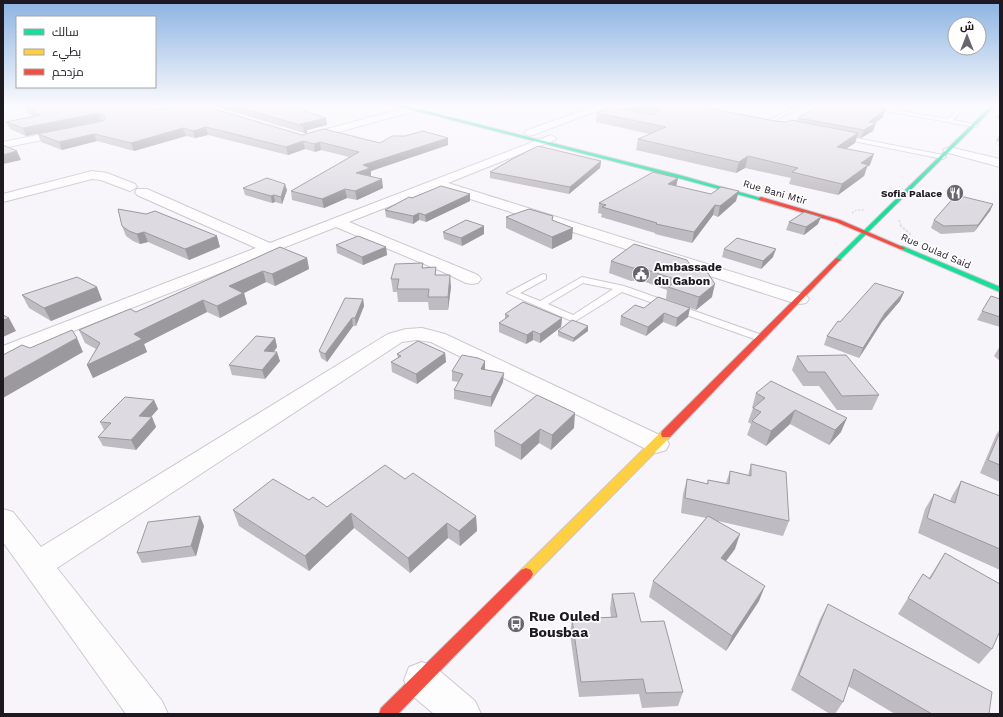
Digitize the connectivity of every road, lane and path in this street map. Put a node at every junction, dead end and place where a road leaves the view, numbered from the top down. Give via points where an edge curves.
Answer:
1 (31, 139) edge
2 (535, 139) edge
3 (550, 139) edge
4 (551, 139) edge
5 (860, 139) edge
6 (960, 139) edge
7 (3, 145) edge
8 (946, 153) junction
9 (1000, 162) edge
10 (434, 183) junction
11 (3, 198) edge
12 (813, 204) dead end
13 (864, 218) dead end
14 (336, 222) junction
15 (880, 223) junction
16 (864, 232) junction
17 (269, 248) junction
18 (859, 250) dead end
19 (884, 250) dead end
20 (844, 253) junction
21 (919, 257) junction
22 (543, 277) dead end
23 (472, 279) dead end
24 (621, 288) junction
25 (1000, 290) edge
26 (800, 299) junction
27 (540, 305) junction
28 (761, 338) junction
29 (3, 353) edge
30 (657, 444) junction
31 (3, 520) edge
32 (37, 565) junction
33 (422, 680) junction
34 (148, 714) edge
35 (387, 714) edge
36 (462, 714) edge

1 - 7 street
2 - 10 street
3 - 16 street, Rue Bani Mtir via 838,221
4 - 12 street, Rue Bani Mtir
5 - 8 lane
6 - 8 street
8 - 9 street
8 - 15 street
10 - 14 street
10 - 26 street
11 - 17 street via 92,175 103,176
13 - 15 street
14 - 17 street
14 - 23 street
15 - 16 street
16 - 20 street
16 - 21 street, Rue Oulad Said
17 - 29 street
18 - 20 street
19 - 21 street
20 - 26 street
21 - 25 street, Rue Oulad Said
22 - 27 lane via 512,293
24 - 27 lane via 582,280
24 - 27 lane via 574,319
24 - 28 lane
26 - 28 street
28 - 30 street
30 - 32 street via 438,338 421,334 403,335
30 - 33 street
31 - 32 street
32 - 34 street
33 - 35 street
33 - 36 street

